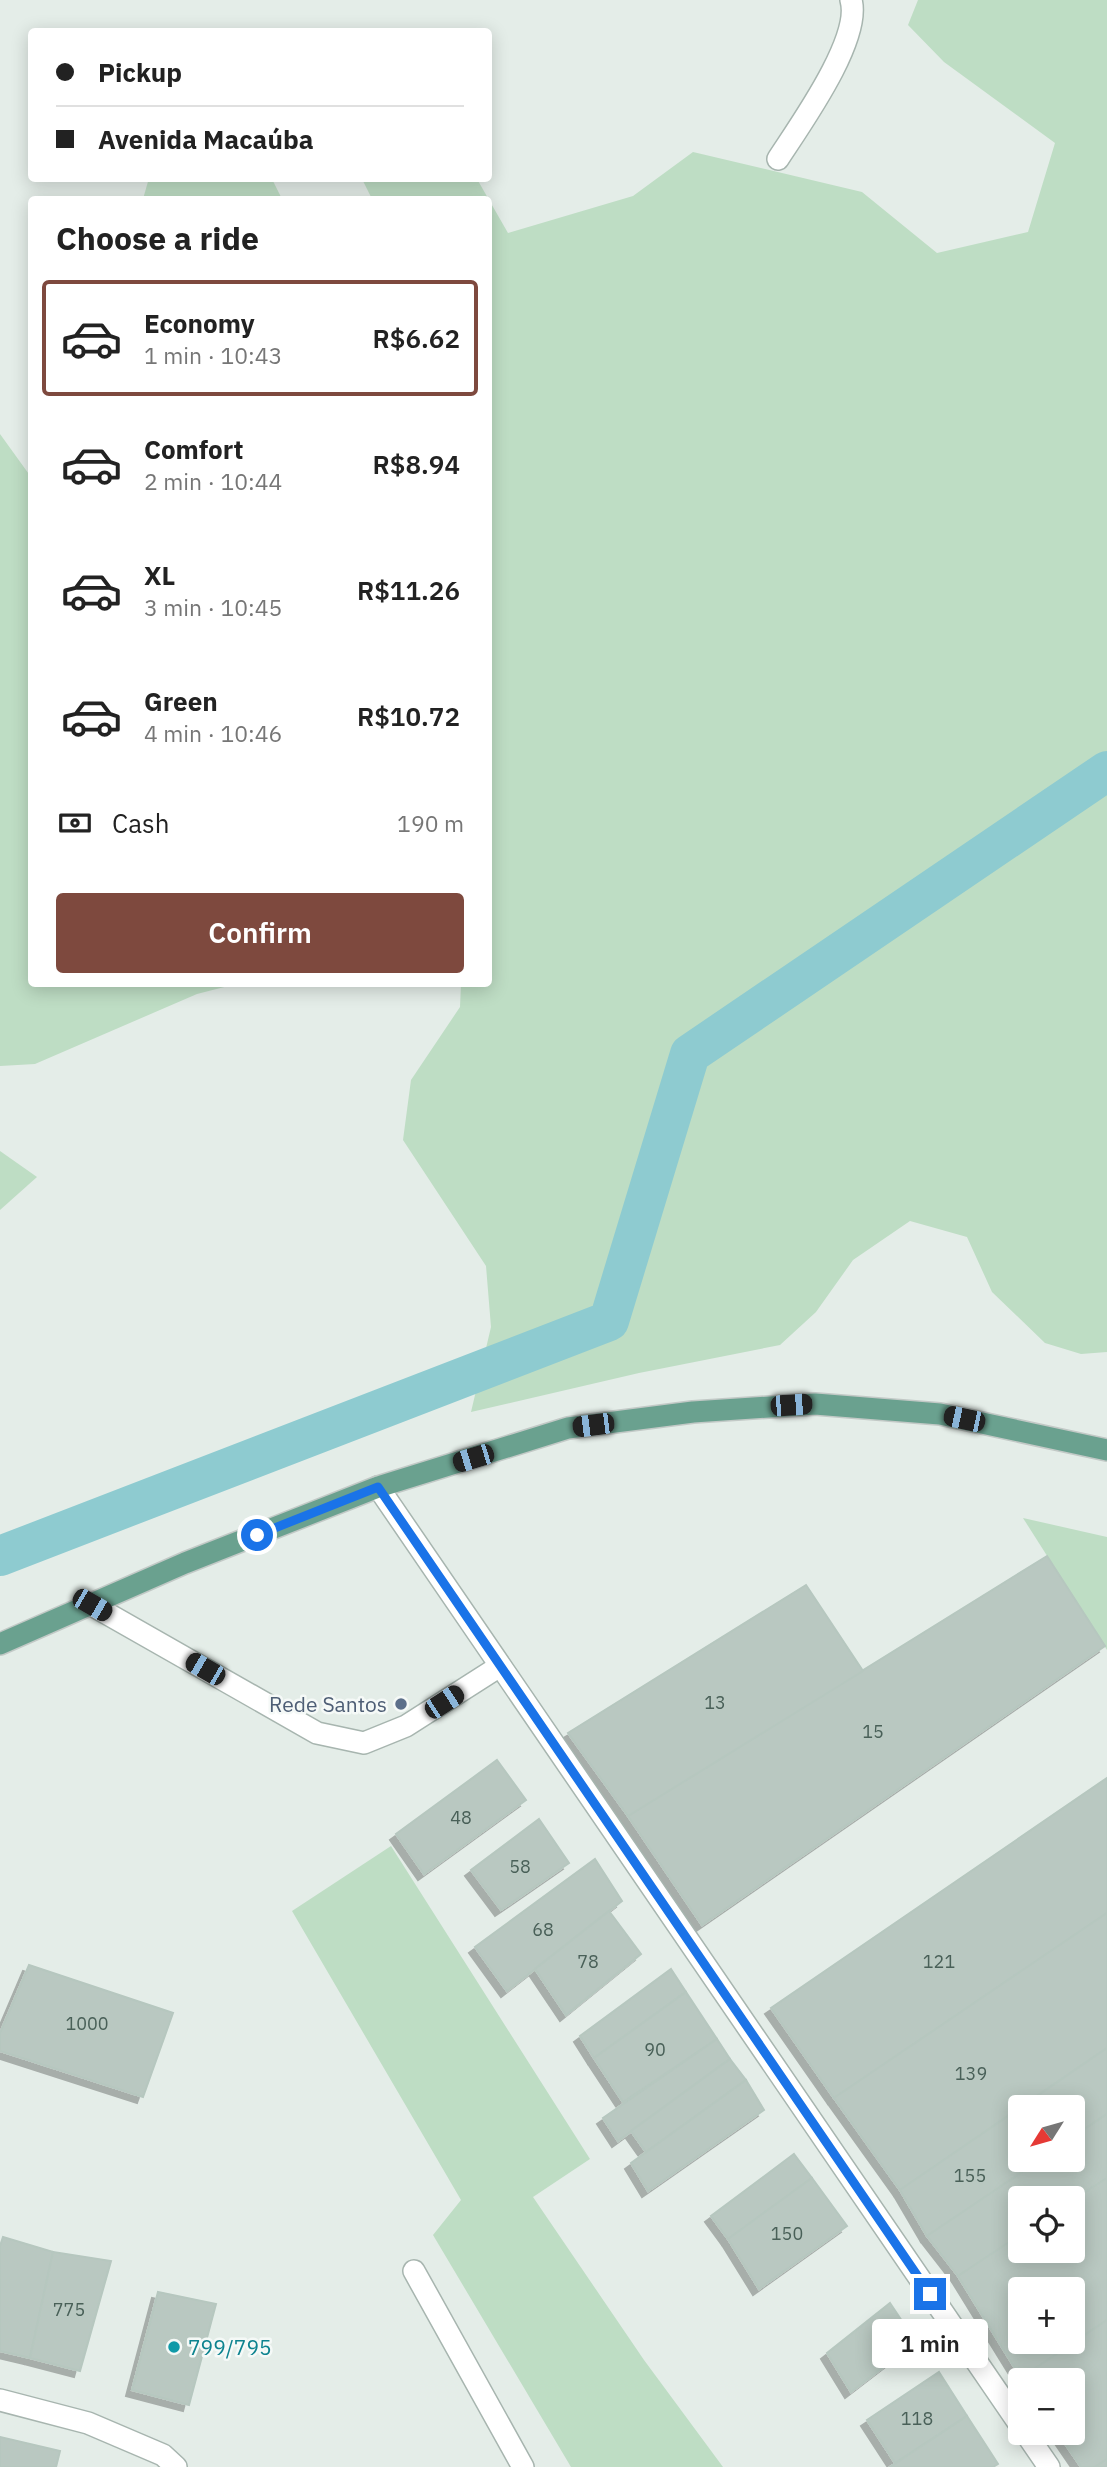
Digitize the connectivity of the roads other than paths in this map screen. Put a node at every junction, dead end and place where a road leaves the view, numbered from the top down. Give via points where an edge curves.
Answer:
1 (851, 0) edge
2 (778, 159) dead end
3 (1107, 1450) edge
4 (378, 1487) junction
5 (92, 1605) junction
6 (0, 1644) edge
7 (500, 1666) junction
8 (414, 2271) dead end
9 (0, 2400) edge
10 (1008, 2407) edge
11 (1034, 2445) edge
12 (176, 2467) edge
13 (523, 2467) edge
14 (1049, 2467) edge

1 - 2 street via 854,11 838,62
3 - 4 main road via 940,1414 815,1404 693,1412 568,1428
4 - 5 main road
4 - 7 street
5 - 6 main road
5 - 7 street via 317,1733 364,1743 406,1726
7 - 10 street
8 - 13 street
9 - 12 street via 88,2423 163,2455
11 - 14 street

